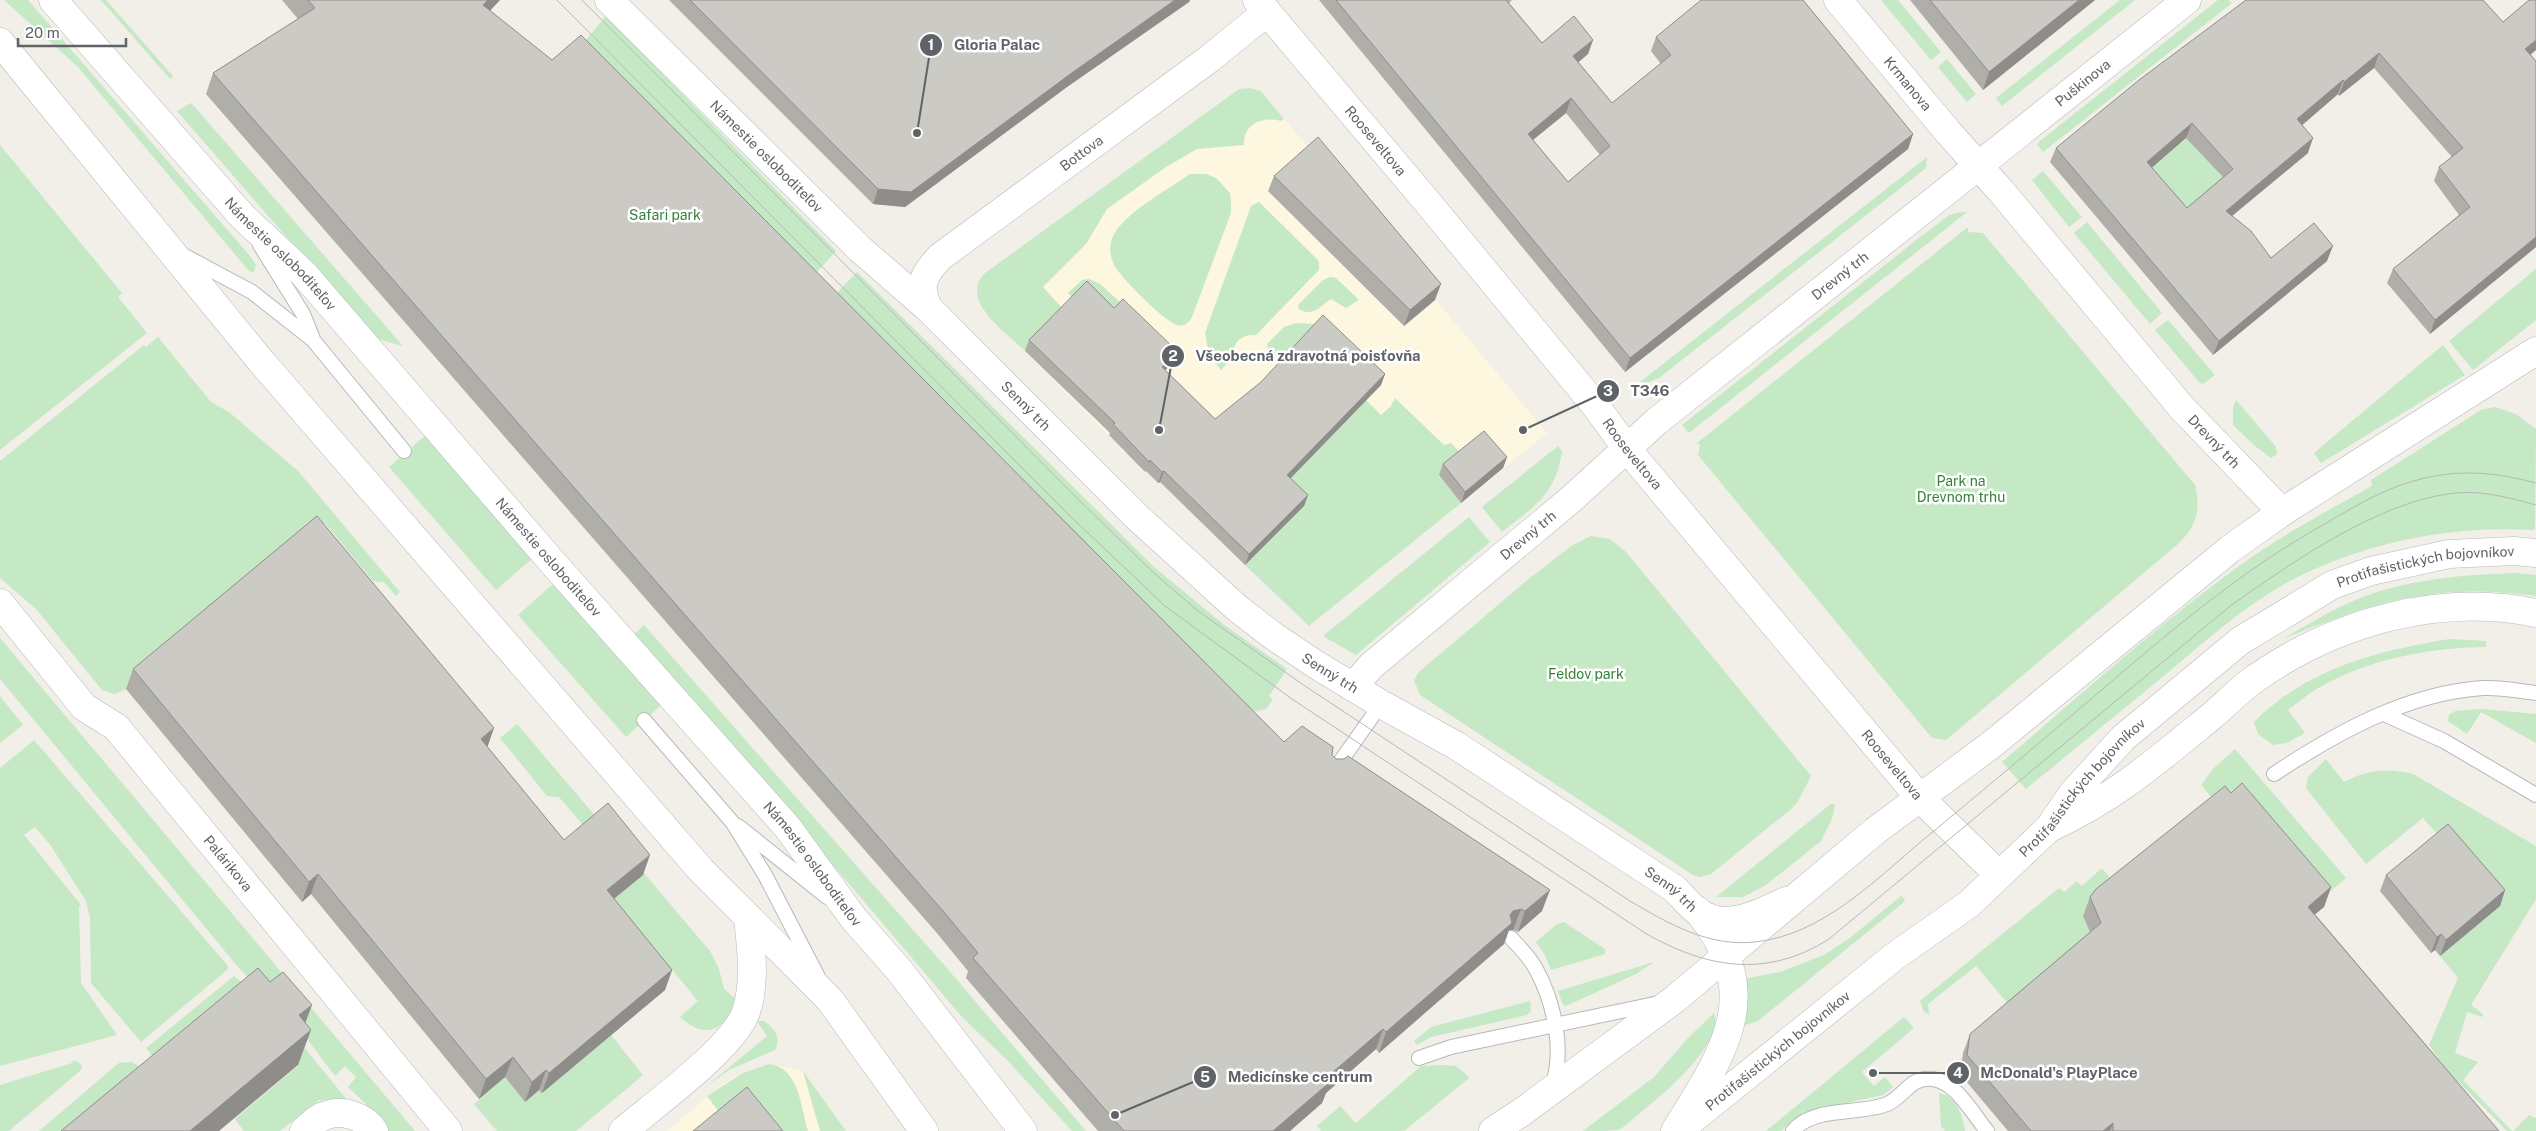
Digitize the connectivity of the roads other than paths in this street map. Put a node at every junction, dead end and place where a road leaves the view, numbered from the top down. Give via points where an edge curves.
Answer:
1 (53, 0) edge
2 (609, 0) edge
3 (1838, 0) edge
4 (2187, 0) edge
5 (1262, 6) edge
6 (0, 42) edge
7 (1979, 166) junction
8 (242, 216) junction
9 (166, 246) junction
10 (930, 308) junction
11 (313, 340) junction
12 (2536, 351) edge
13 (1627, 449) junction
14 (404, 451) dead end
15 (2282, 512) junction
16 (2536, 553) edge
17 (0, 603) edge
18 (2536, 613) edge
19 (1353, 688) junction
20 (2536, 693) edge
21 (1381, 704) junction
22 (2384, 714) junction
23 (644, 720) dead end
24 (1333, 772) edge
25 (2274, 774) dead end
26 (2536, 794) edge
27 (1920, 798) junction
28 (733, 823) junction
29 (2049, 828) junction
30 (1999, 875) junction
31 (1794, 898) junction
32 (1698, 912) junction
33 (748, 918) junction
34 (854, 919) junction
35 (1511, 938) edge
36 (1726, 956) junction
37 (1675, 999) junction
38 (830, 1000) junction
39 (1556, 1025) junction
40 (1419, 1058) dead end
41 (1549, 1093) junction
42 (1517, 1122) edge
43 (304, 1131) edge
44 (374, 1131) edge
45 (448, 1131) edge
46 (623, 1131) edge
47 (924, 1131) edge
48 (1023, 1131) edge
49 (1493, 1131) edge
50 (1676, 1131) edge
51 (1793, 1131) edge
52 (1987, 1131) edge

1 - 8 street, Námestie osloboditeľov
2 - 10 street, Námestie osloboditeľov via 854,244
3 - 7 street, Krmanova
4 - 7 street, Puškinova
5 - 10 street, Bottova via 1209,59 940,257 923,281 923,297
5 - 13 street, Rooseveltova via 1442,219 1595,405
6 - 9 street
7 - 13 street, Drevný trh via 1657,421
7 - 15 street, Drevný trh via 2182,408
8 - 11 lane via 303,314
8 - 34 street, Námestie osloboditeľov via 303,273 553,563 788,828
9 - 11 lane via 252,292
9 - 33 street via 260,360 687,854
10 - 19 street, Senný trh via 1137,517 1230,602 1272,635
11 - 14 lane
12 - 15 street
13 - 19 street, Drevný trh via 1371,666
13 - 27 street, Rooseveltova
15 - 27 street via 2230,549 1992,745
16 - 29 street, Protifašistických bojovníkov via 2449,554 2409,562 2332,586 2299,603 2240,641 2123,738 2073,793
17 - 45 street, Palárikova via 84,707 116,727
18 - 29 street via 2504,608 2447,607 2414,611 2349,629 2293,655 2255,678 2134,780 2084,813
19 - 21 street, Senný trh
20 - 22 lane via 2485,688 2451,692 2418,700
21 - 24 lane
21 - 32 street, Senný trh via 1465,752 1675,889
22 - 25 lane via 2316,746
22 - 26 lane via 2444,741
23 - 28 lane
27 - 30 street, Rooseveltova
27 - 31 street
28 - 34 lane
28 - 38 lane via 765,875
29 - 30 street, Protifašistických bojovníkov
30 - 50 street, Protifašistických bojovníkov via 1969,904 1895,956
31 - 32 street, Senný trh via 1743,919 1717,920
31 - 36 street
32 - 36 street, Protifašistických bojovníkov via 1715,933
33 - 38 street
33 - 46 street via 752,957 746,1013 735,1031 699,1068
34 - 48 street, Námestie osloboditeľov via 899,970
35 - 39 lane via 1537,970
36 - 37 street
36 - 50 street, Protifašistických bojovníkov via 1732,981 1733,1014 1729,1034
37 - 39 lane
37 - 41 street
38 - 47 street
39 - 40 lane via 1451,1047
39 - 41 lane via 1557,1072
41 - 42 street
42 - 49 street
43 - 44 street via 326,1115 336,1113 361,1119
51 - 52 lane via 1799,1124 1816,1117 1888,1104 1911,1084 1932,1078 1954,1090

